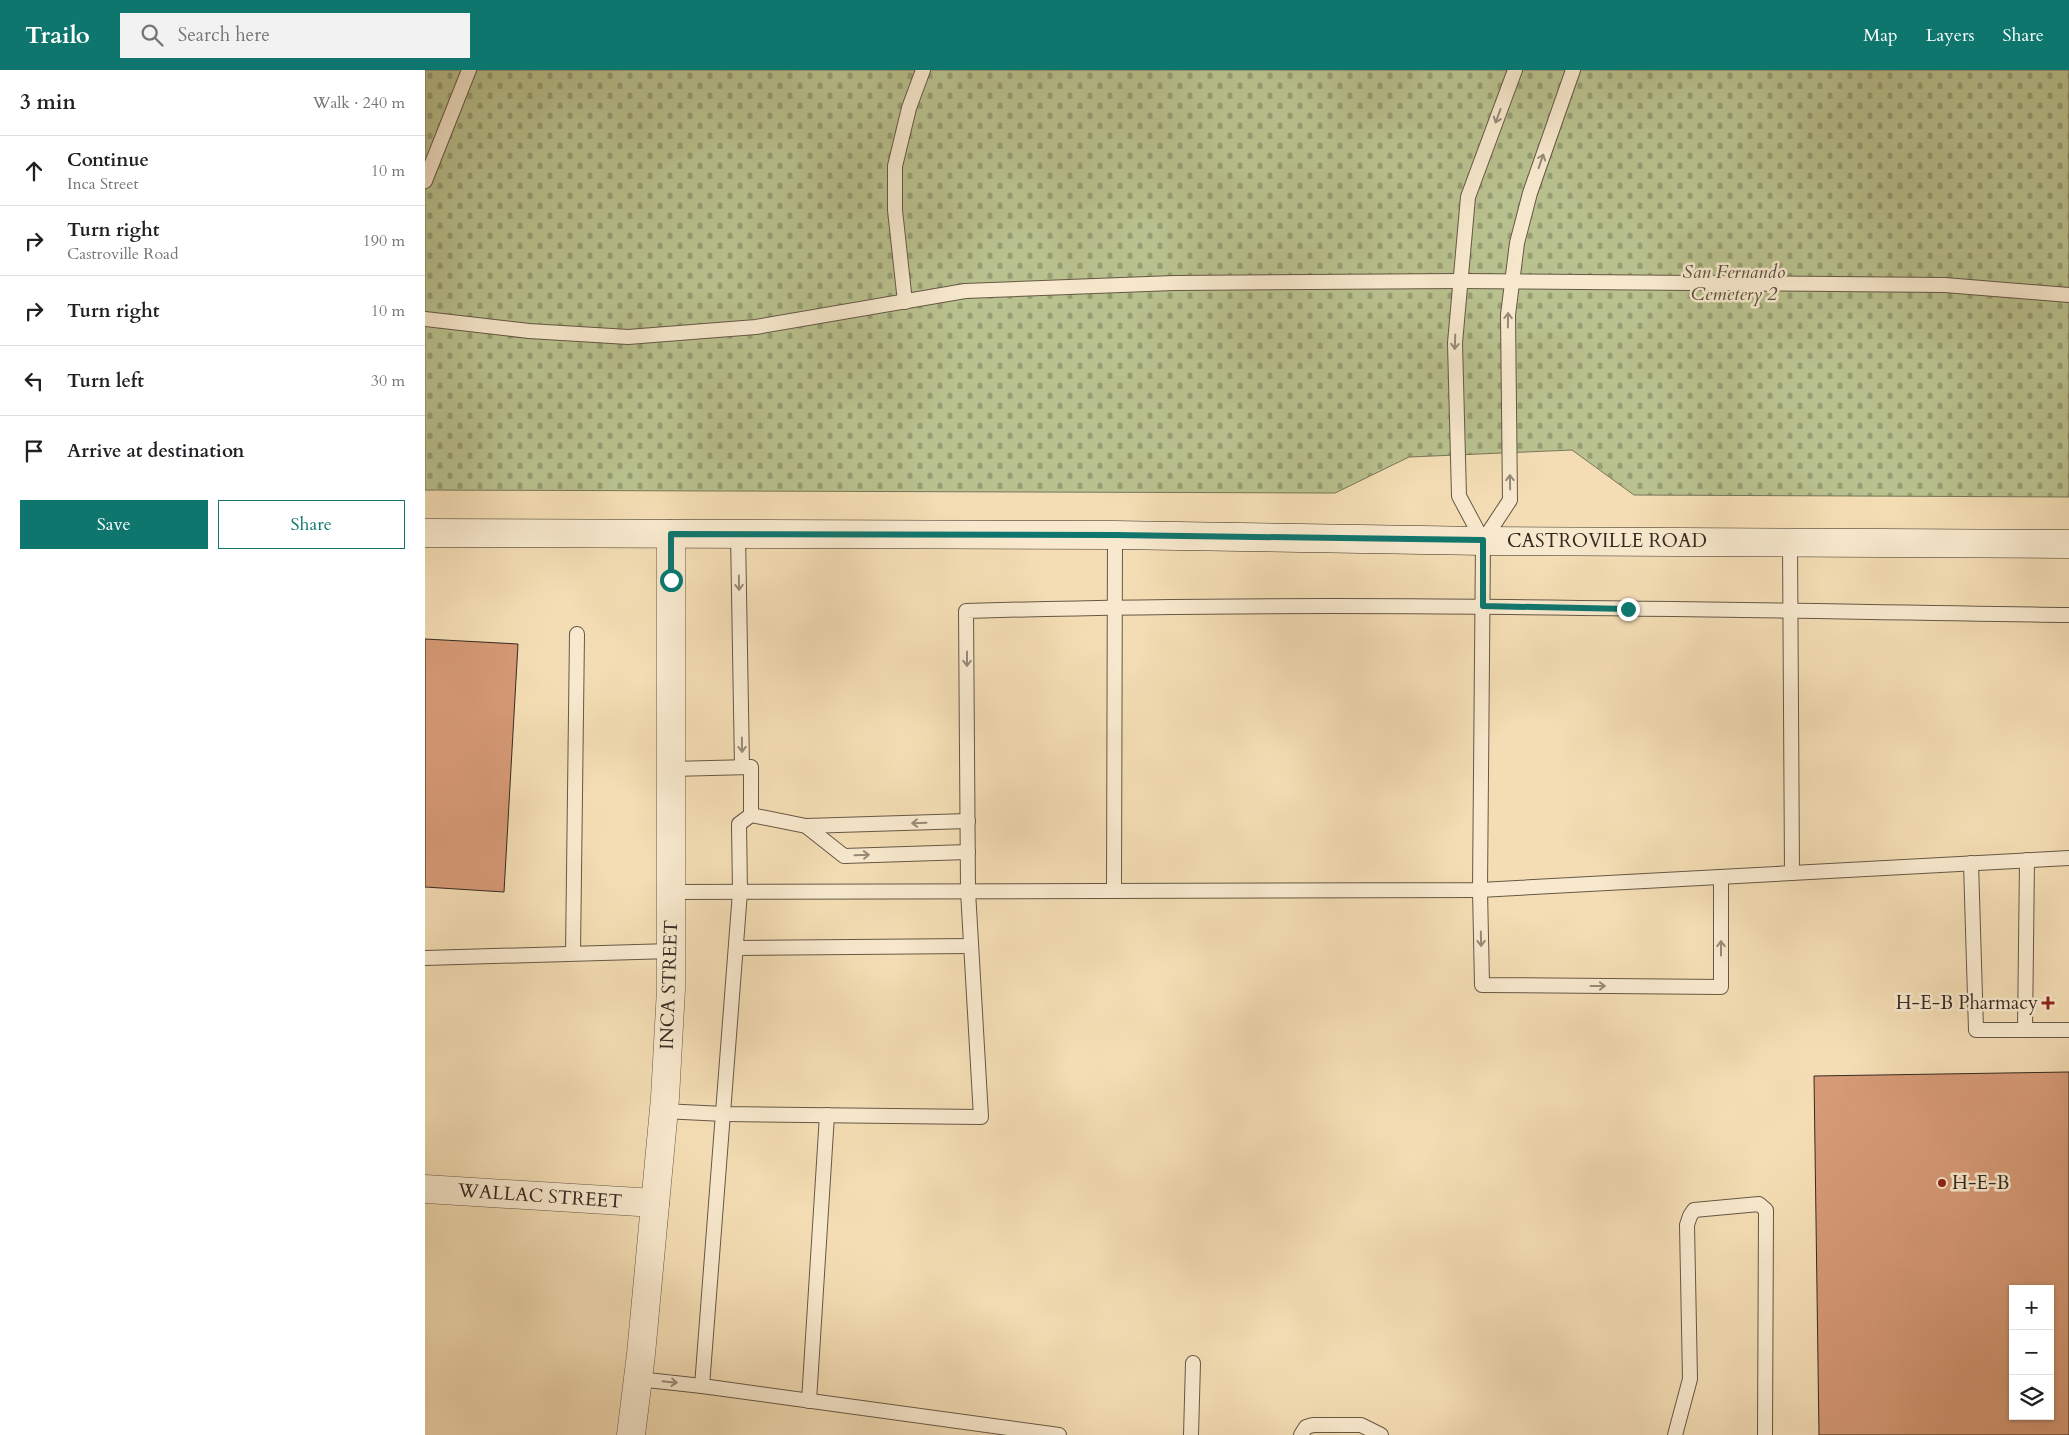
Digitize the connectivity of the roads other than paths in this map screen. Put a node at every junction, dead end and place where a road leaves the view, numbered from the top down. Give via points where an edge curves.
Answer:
1 (469, 70) edge
2 (923, 70) edge
3 (1515, 70) edge
4 (1573, 70) edge
5 (425, 181) edge
6 (1460, 281) junction
7 (1512, 282) junction
8 (2069, 295) edge
9 (905, 302) junction
10 (425, 319) edge
11 (425, 533) edge
12 (671, 534) junction
13 (738, 534) junction
14 (1115, 535) junction
15 (1483, 540) junction
16 (1790, 542) junction
17 (2069, 544) edge
18 (1115, 606) junction
19 (1483, 606) junction
20 (1789, 612) junction
21 (2069, 615) edge
22 (577, 634) dead end
23 (742, 767) junction
24 (671, 769) junction
25 (751, 815) junction
26 (968, 821) junction
27 (805, 826) junction
28 (968, 852) junction
29 (2069, 858) edge
30 (2027, 860) junction
31 (1971, 863) junction
32 (1792, 873) junction
33 (1721, 877) junction
34 (1480, 890) junction
35 (968, 891) junction
36 (1114, 891) junction
37 (671, 892) junction
38 (741, 892) junction
39 (971, 946) junction
40 (736, 948) junction
41 (671, 951) junction
42 (573, 953) junction
43 (425, 958) edge
44 (2025, 1030) junction
45 (2069, 1030) edge
46 (663, 1111) junction
47 (724, 1114) junction
48 (827, 1115) junction
49 (425, 1189) edge
50 (655, 1203) junction
51 (1193, 1363) dead end
52 (638, 1379) junction
53 (702, 1386) junction
54 (809, 1401) junction
55 (631, 1435) edge
56 (1059, 1435) edge
57 (1191, 1435) edge
58 (1301, 1435) edge
59 (1381, 1435) edge
60 (1675, 1435) edge
61 (1765, 1435) edge

1 - 5 lane
2 - 9 lane via 909,108 895,166 895,210
3 -> 6 lane via 1468,197
7 -> 4 lane via 1517,243 1530,193
6 - 7 lane
6 - 9 lane via 1154,284 965,292
6 -> 15 lane via 1455,343 1459,496
7 - 8 lane via 1945,285
15 -> 7 lane via 1510,500 1508,315
9 - 10 lane via 756,327 629,337 529,331
11 - 12 main road, CASTROVILLE ROAD
12 - 13 main road, CASTROVILLE ROAD
12 - 24 main road, INCA STREET
13 - 14 main road, CASTROVILLE ROAD
13 -> 23 lane
14 - 15 main road, CASTROVILLE ROAD
14 - 18 lane
15 - 16 main road, CASTROVILLE ROAD
15 - 19 lane
16 - 17 main road, CASTROVILLE ROAD
16 - 20 lane
18 - 19 lane
18 -> 26 lane via 966,611
18 - 36 lane
19 - 20 lane
19 - 34 lane
20 - 21 lane
20 - 32 lane
22 - 42 lane
23 - 24 lane
23 - 25 lane via 751,767
24 - 37 main road, INCA STREET
25 - 27 lane
25 - 38 lane via 739,824
26 -> 27 lane
26 - 28 lane
27 -> 28 lane via 844,856
28 - 35 lane
29 - 30 lane
30 - 31 lane
30 - 44 lane
31 - 32 lane
31 - 44 lane via 1976,1030
32 - 33 lane
33 - 34 lane
34 -> 33 lane via 1482,985 1721,988
34 - 36 lane
35 - 36 lane
35 - 38 lane
35 - 39 lane
37 - 38 lane
37 - 41 main road, INCA STREET
38 - 40 lane
39 - 40 lane
39 - 48 lane via 981,1117
40 - 47 lane
41 - 42 lane
41 - 46 main road, INCA STREET
42 - 43 lane
44 - 45 lane
46 - 47 lane
46 - 50 main road, INCA STREET
47 - 48 lane
47 - 53 lane
48 - 54 lane
49 - 50 main road, WALLAC STREET
50 - 52 main road, INCA STREET
51 - 57 lane
52 -> 53 lane
52 - 55 main road, INCA STREET
53 - 54 lane
54 - 56 lane
58 - 59 lane via 1306,1427 1313,1425 1361,1425
60 - 61 lane via 1691,1379 1687,1225 1690,1216 1695,1210 1759,1204 1765,1210

